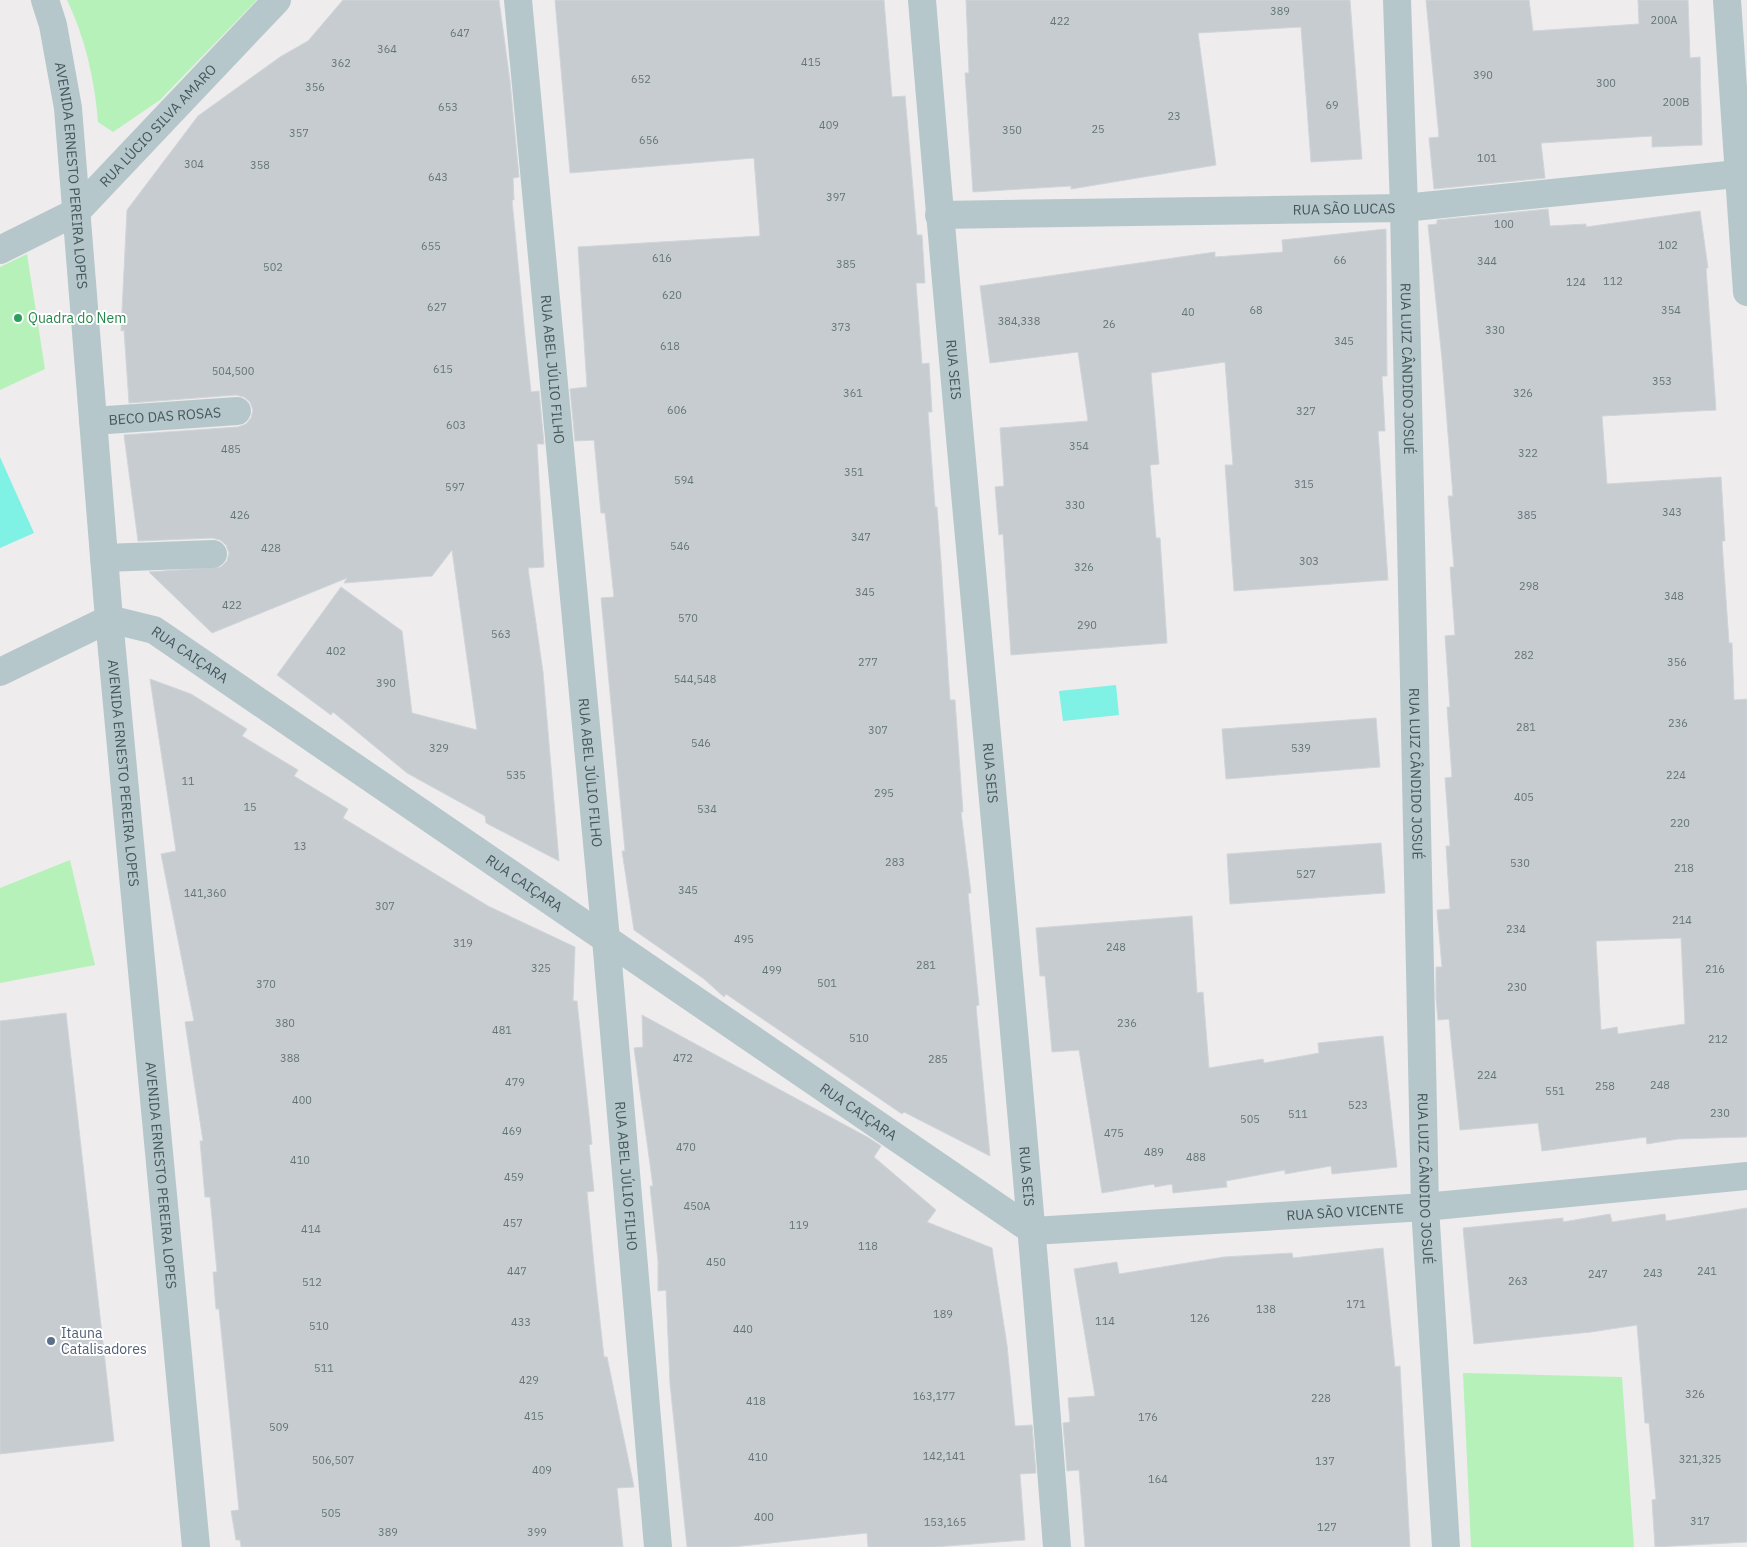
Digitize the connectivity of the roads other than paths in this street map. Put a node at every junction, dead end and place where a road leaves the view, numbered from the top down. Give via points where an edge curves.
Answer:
1 (45, 0) edge
2 (277, 0) edge
3 (518, 0) edge
4 (922, 0) edge
5 (1397, 0) edge
6 (1728, 0) edge
7 (1742, 174) edge
8 (1404, 208) junction
9 (76, 212) junction
10 (939, 215) junction
11 (0, 250) edge
12 (1747, 292) edge
13 (237, 411) dead end
14 (93, 421) junction
15 (213, 554) dead end
16 (104, 558) junction
17 (109, 619) junction
18 (0, 672) edge
19 (606, 939) junction
20 (1747, 1176) edge
21 (1425, 1207) junction
22 (1033, 1231) junction
23 (196, 1547) edge
24 (658, 1547) edge
25 (1057, 1547) edge
26 (1446, 1547) edge

1 - 9 street, AVENIDA ERNESTO PEREIRA LOPES via 53,25 68,108
2 - 9 street, RUA LÚCIO SILVA AMARO
3 - 19 street, RUA ABEL JÚLIO FILHO
4 - 10 street, RUA SEIS
5 - 8 street, RUA LUIZ CÂNDIDO JOSUÉ
6 - 7 street
7 - 8 street, RUA SÃO LUCAS
7 - 12 street
8 - 10 street, RUA SÃO LUCAS
8 - 21 street, RUA LUIZ CÂNDIDO JOSUÉ
9 - 11 street, RUA LÚCIO SILVA AMARO
9 - 14 street, AVENIDA ERNESTO PEREIRA LOPES
10 - 22 street, RUA SEIS
13 - 14 street, BECO DAS ROSAS
14 - 16 street, AVENIDA ERNESTO PEREIRA LOPES
15 - 16 street
16 - 17 street, AVENIDA ERNESTO PEREIRA LOPES
17 - 18 street
17 - 19 street, RUA CAIÇARA via 154,630
17 - 23 street, AVENIDA ERNESTO PEREIRA LOPES
19 - 22 street, RUA CAIÇARA
19 - 24 street, RUA ABEL JÚLIO FILHO
20 - 21 street, RUA SÃO VICENTE
21 - 22 street, RUA SÃO VICENTE
21 - 26 street, RUA LUIZ CÂNDIDO JOSUÉ
22 - 25 street, RUA SEIS

